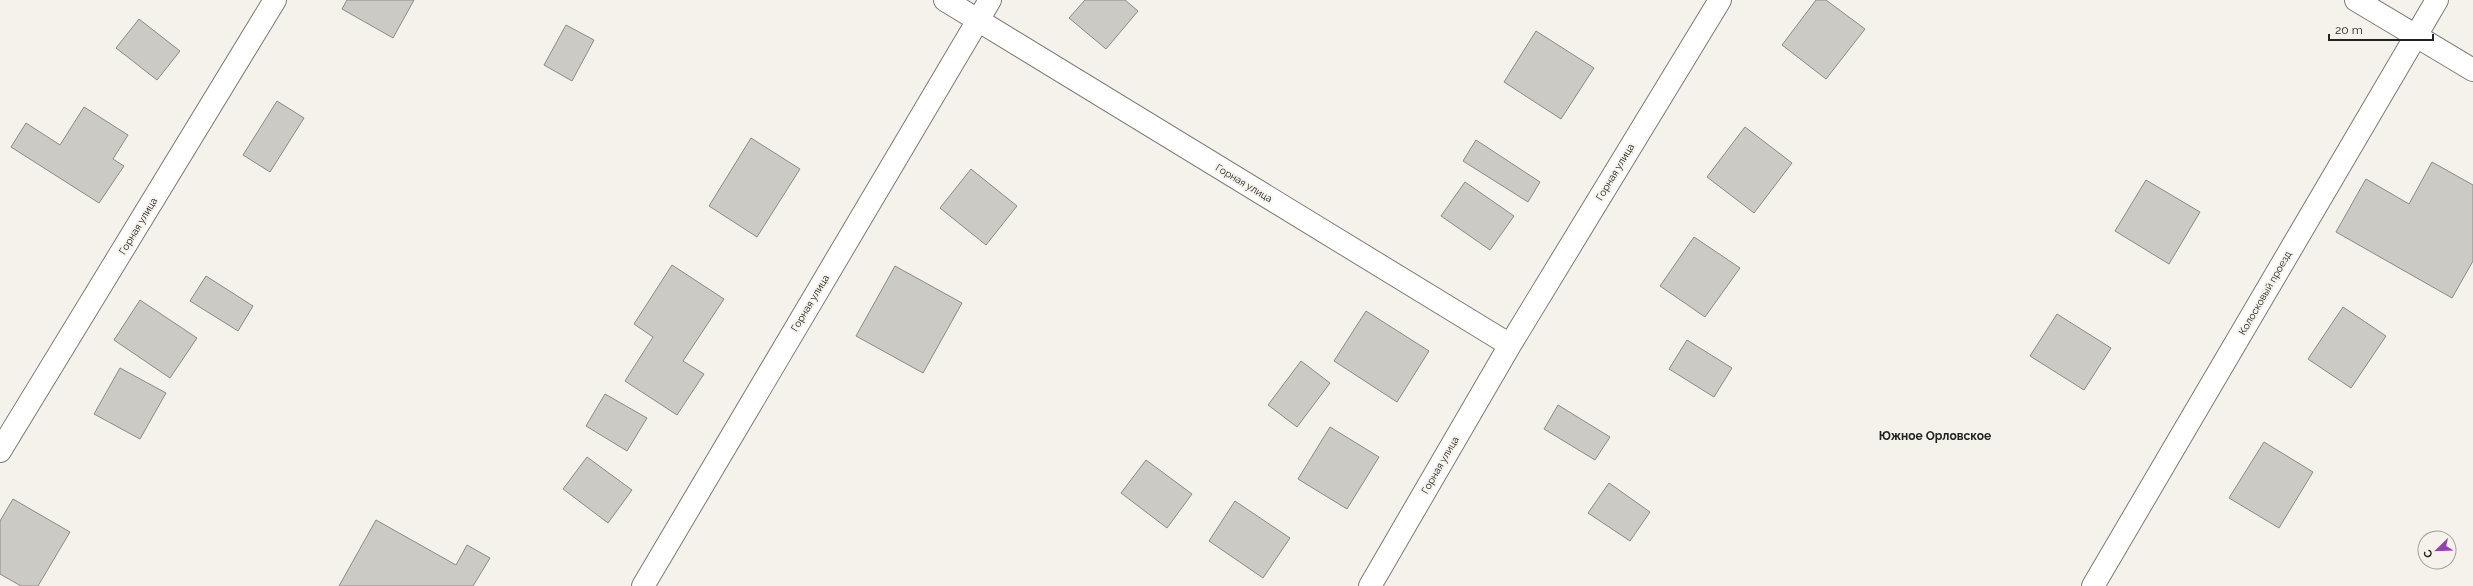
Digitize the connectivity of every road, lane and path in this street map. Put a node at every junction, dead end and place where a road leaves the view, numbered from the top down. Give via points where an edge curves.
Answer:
1 (275, 0) edge
2 (945, 0) edge
3 (990, 0) edge
4 (1720, 0) edge
5 (2356, 0) edge
6 (2437, 0) edge
7 (978, 20) junction
8 (2415, 36) junction
9 (2473, 70) edge
10 (1510, 345) junction
11 (0, 451) edge
12 (643, 586) edge
13 (1370, 586) edge
14 (2093, 586) edge

1 - 11 street, Горная улица
2 - 7 street, Горная улица
3 - 7 street, Горная улица
4 - 10 street, Горная улица
5 - 8 street
6 - 8 street, Колосковый проезд
7 - 10 street, Горная улица
7 - 12 street, Горная улица
8 - 9 street
8 - 14 street, Колосковый проезд
10 - 13 street, Горная улица

